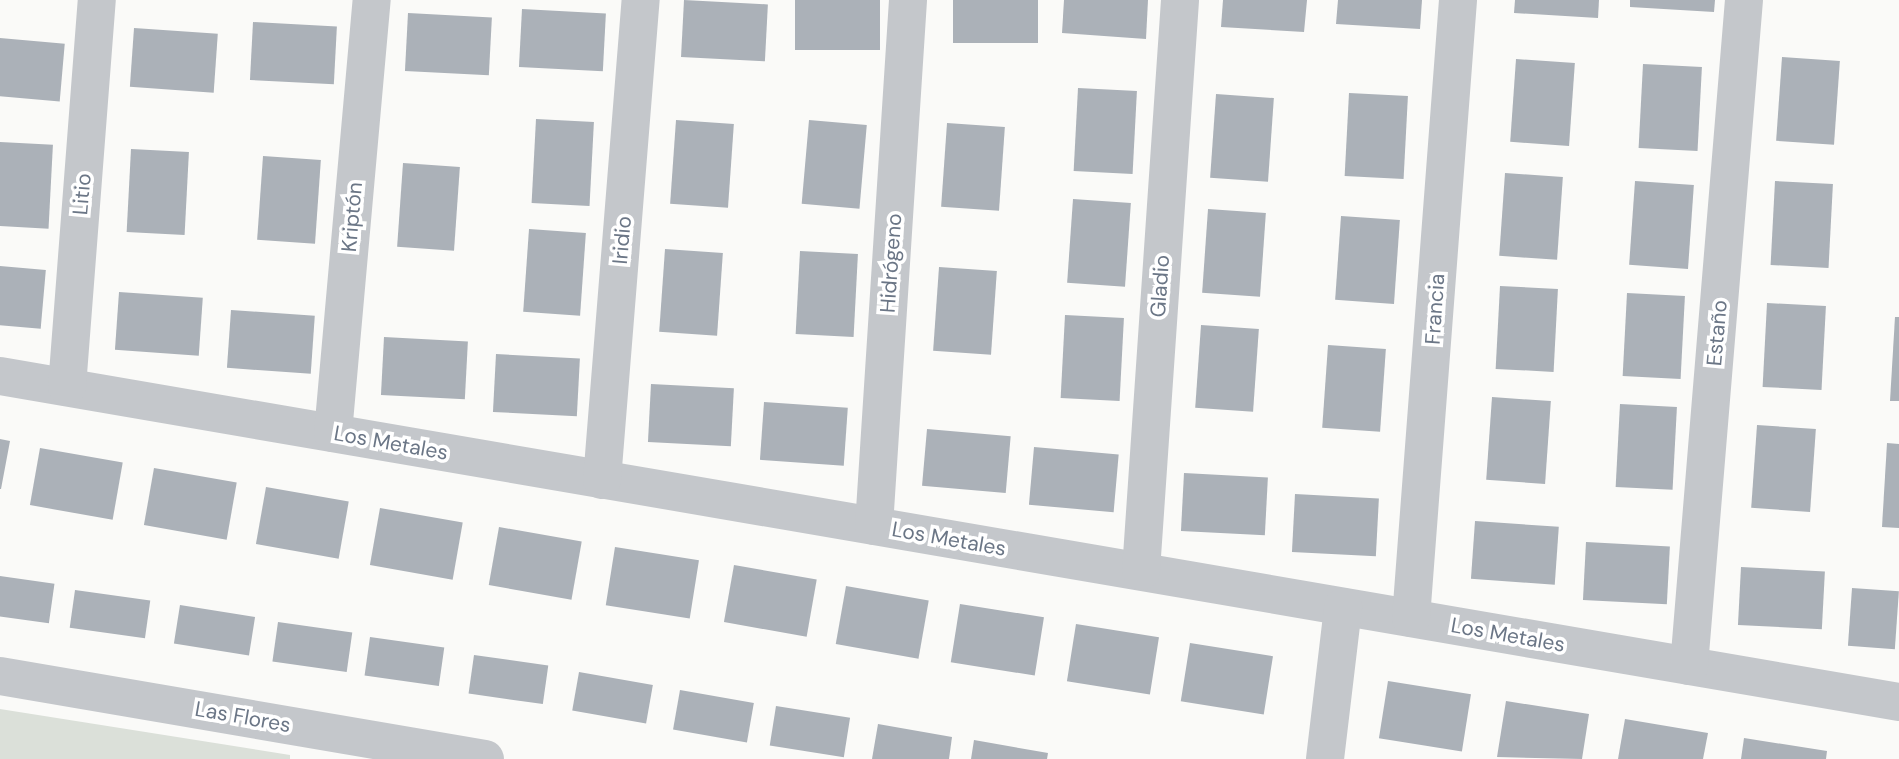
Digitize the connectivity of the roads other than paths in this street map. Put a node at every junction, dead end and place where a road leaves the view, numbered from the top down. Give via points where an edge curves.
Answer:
1 (97, 0) edge
2 (372, 0) edge
3 (641, 0) edge
4 (908, 0) edge
5 (1180, 0) edge
6 (1458, 0) edge
7 (1744, 0) edge
8 (0, 376) edge
9 (67, 387) junction
10 (333, 433) junction
11 (602, 480) junction
12 (874, 526) junction
13 (1141, 571) junction
14 (1343, 607) junction
15 (1411, 618) junction
16 (1689, 666) junction
17 (0, 676) edge
18 (1899, 702) edge
19 (318, 745) edge
20 (485, 759) edge
21 (1325, 759) edge

1 - 9 street, Litio
2 - 10 street, Kriptón
3 - 11 street, Iridio
4 - 12 street, Hidrógeno
5 - 13 street, Gladio
6 - 15 street, Francia
7 - 16 street, Estaño
8 - 9 street, Los Metales
9 - 10 street, Los Metales
10 - 11 street, Los Metales
11 - 12 street, Los Metales
12 - 13 street, Los Metales
13 - 14 street, Los Metales
14 - 15 street, Los Metales
14 - 21 street
15 - 16 street, Los Metales
16 - 18 street, Los Metales
17 - 19 street, Las Flores
19 - 20 street, Las Flores

